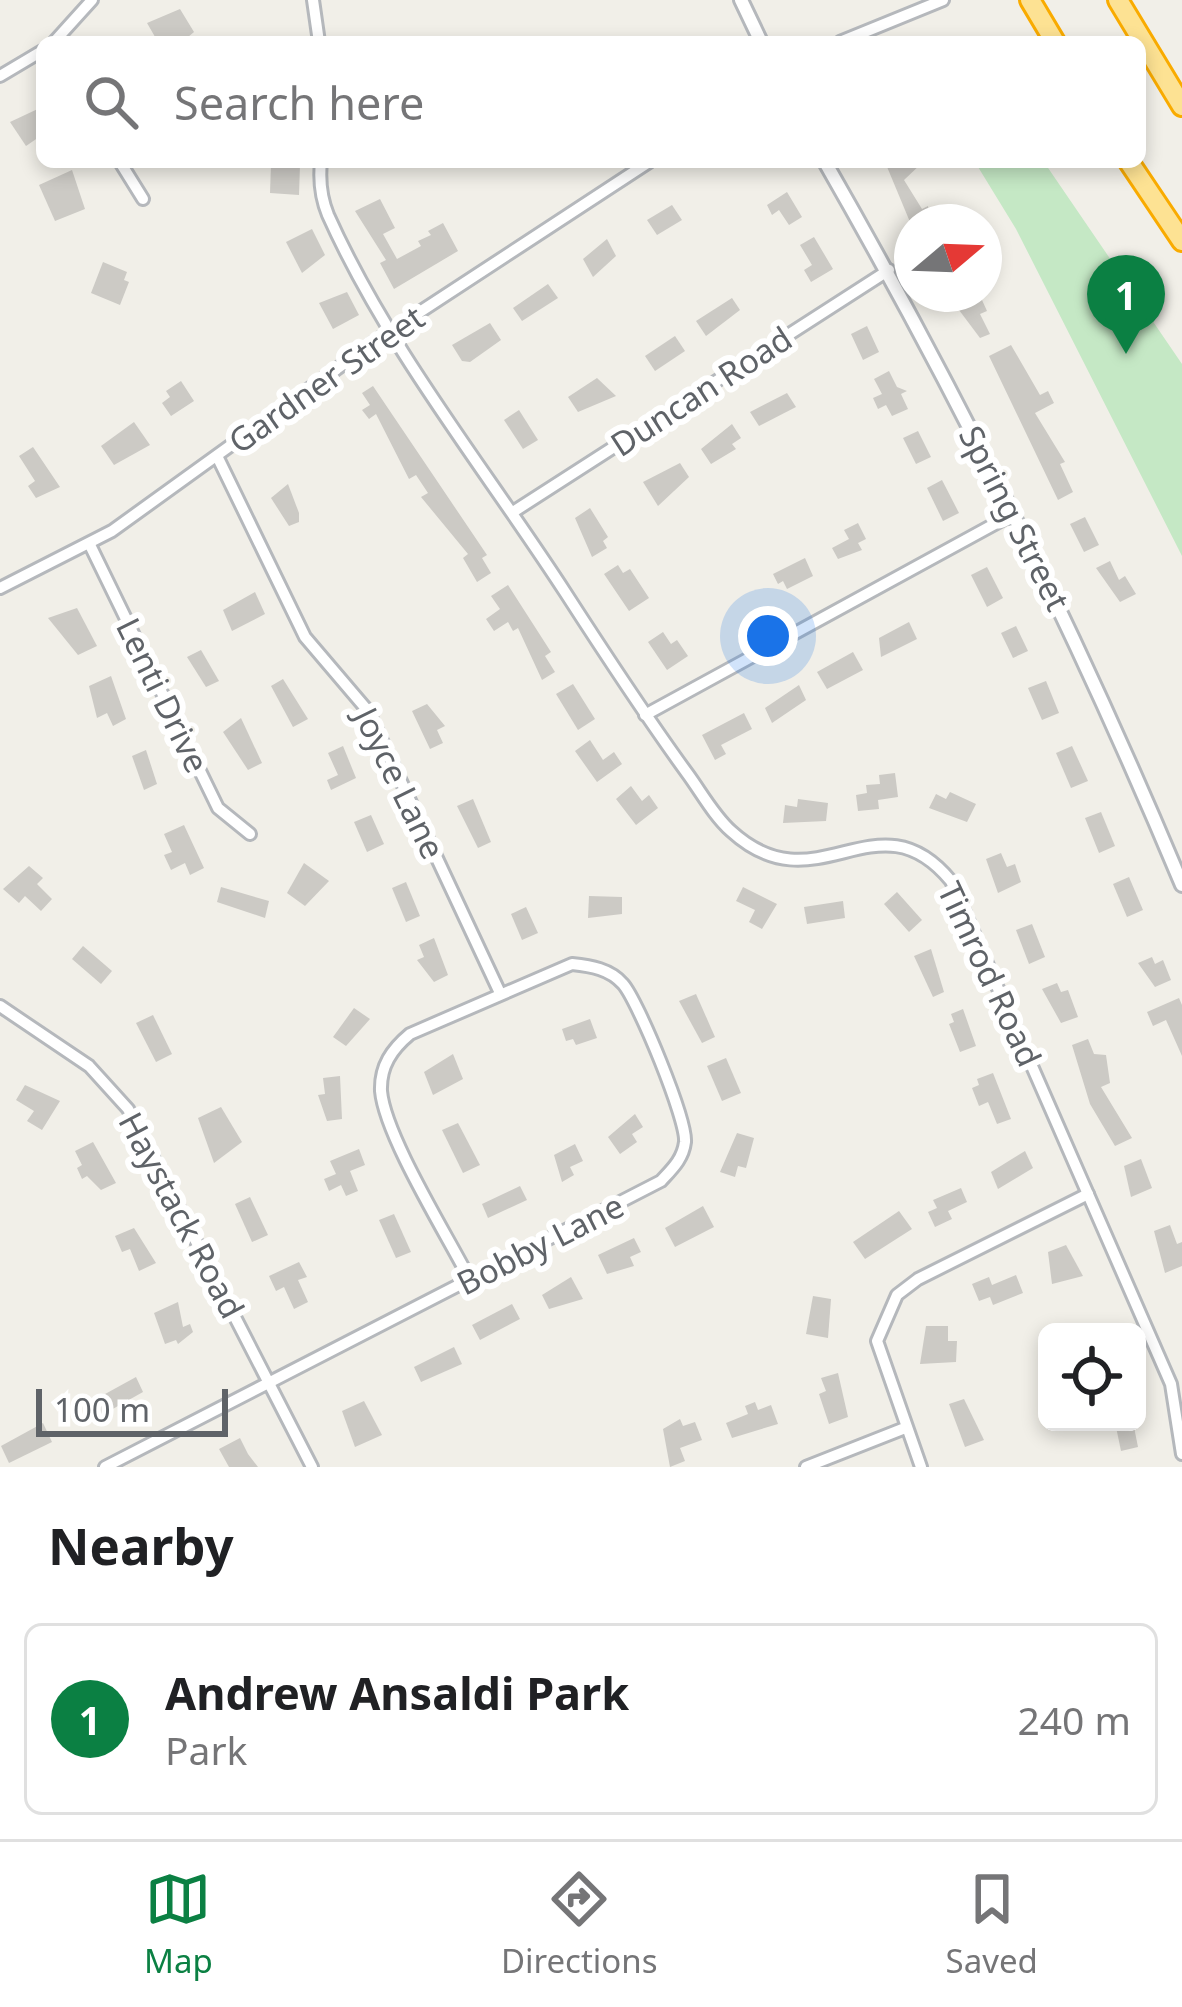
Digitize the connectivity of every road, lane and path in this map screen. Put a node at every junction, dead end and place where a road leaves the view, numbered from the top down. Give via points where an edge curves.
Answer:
1 (92, 0) edge
2 (313, 0) edge
3 (741, 0) edge
4 (943, 0) edge
5 (1030, 0) edge
6 (1118, 0) edge
7 (59, 36) edge
8 (318, 36) edge
9 (758, 36) edge
10 (855, 36) edge
11 (1051, 36) edge
12 (1140, 36) edge
13 (1146, 46) edge
14 (36, 55) edge
15 (0, 76) edge
16 (1182, 106) edge
17 (124, 168) edge
18 (321, 168) edge
19 (640, 168) edge
20 (829, 168) edge
21 (1133, 168) edge
22 (143, 199) dead end
23 (1182, 241) edge
24 (889, 270) junction
25 (392, 330) junction
26 (217, 456) junction
27 (513, 512) junction
28 (1013, 514) junction
29 (90, 545) junction
30 (0, 588) edge
31 (645, 716) junction
32 (250, 834) dead end
33 (1182, 885) edge
34 (500, 993) junction
35 (2, 1013) edge
36 (1088, 1194) junction
37 (470, 1280) junction
38 (1177, 1382) edge
39 (270, 1384) junction
40 (905, 1428) junction
41 (1182, 1454) edge
42 (105, 1467) edge
43 (312, 1467) edge
44 (806, 1467) edge
45 (920, 1467) edge

1 - 7 street
2 - 8 street
3 - 9 street
4 - 10 street
5 - 11 highway
6 - 12 highway
13 - 16 highway
14 - 15 street
17 - 22 street
18 - 25 street, Timrod Road via 329,218
19 - 25 street, Gardner Street
20 - 24 street, Spring Street
21 - 23 highway
24 - 27 street, Duncan Road
24 - 28 street, Spring Street
25 - 26 street, Gardner Street
25 - 27 street, Timrod Road
26 - 29 street, Gardner Street
26 - 34 street, Joyce Lane via 305,637 368,711
27 - 31 street, Timrod Road
28 - 31 street
28 - 33 street, Spring Street via 1094,677
29 - 30 street, Gardner Street
29 - 32 street, Lenti Drive via 218,808
31 - 36 street, Timrod Road via 730,830 760,851 820,862 899,842 930,855 951,881
34 - 37 street via 410,1034 383,1068 387,1114
34 - 37 street, Bobby Lane via 572,964 598,967 624,985 683,1114 685,1142 662,1181
35 - 39 street, Haystack Road via 89,1066 128,1109
36 - 38 street, Timrod Road
36 - 40 street via 897,1295 877,1341
37 - 39 street, Bobby Lane
38 - 41 street, Timrod Road
39 - 42 street, Bobby Lane
39 - 43 street, Haystack Road
40 - 44 street
40 - 45 street

